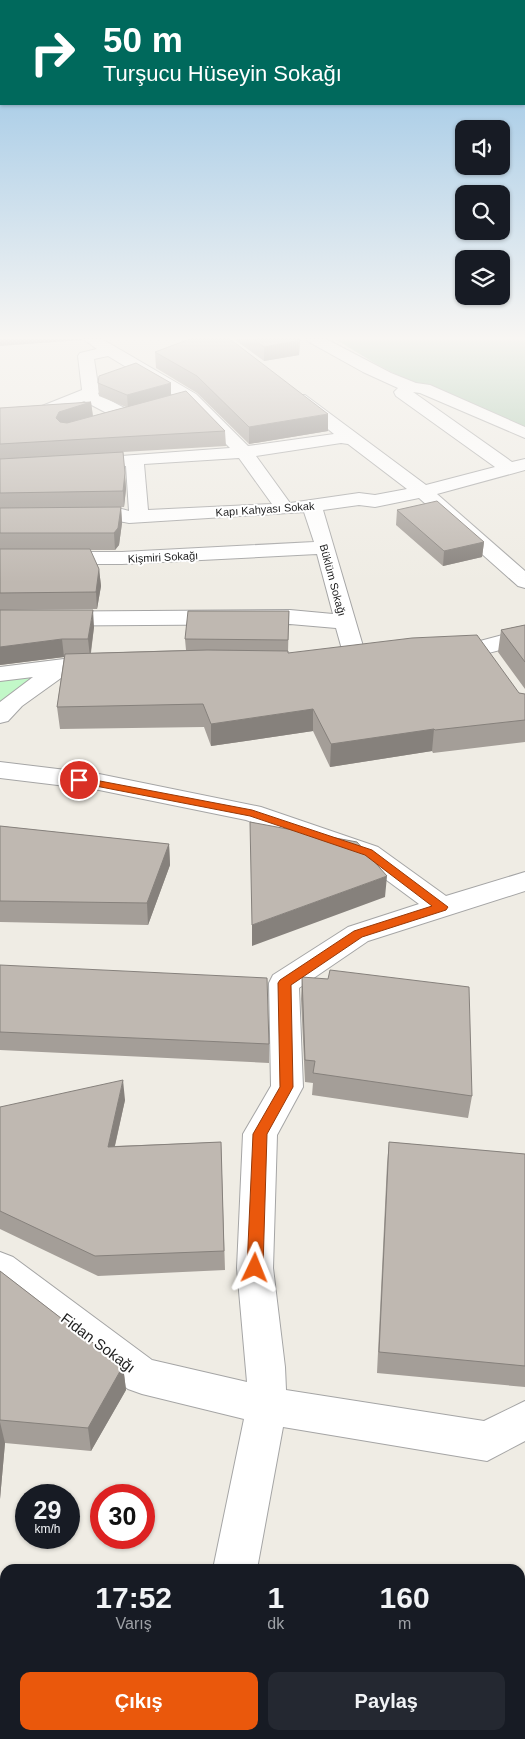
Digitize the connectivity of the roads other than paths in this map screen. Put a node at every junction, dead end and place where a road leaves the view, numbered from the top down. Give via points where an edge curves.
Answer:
1 (55, 420) edge
2 (111, 420) edge
3 (212, 420) edge
4 (327, 420) edge
5 (448, 420) edge
6 (496, 420) edge
7 (62, 422) edge
8 (101, 423) edge
9 (525, 433) edge
10 (351, 439) junction
11 (244, 452) junction
12 (135, 460) junction
13 (68, 464) edge
14 (517, 466) edge
15 (422, 491) junction
16 (312, 507) junction
17 (285, 509) junction
18 (65, 515) edge
19 (139, 516) junction
20 (325, 548) junction
21 (0, 558) edge
22 (525, 582) edge
23 (0, 619) edge
24 (344, 622) junction
25 (525, 636) edge
26 (423, 651) edge
27 (354, 654) edge
28 (121, 664) edge
29 (64, 666) junction
30 (0, 674) edge
31 (0, 716) edge
32 (0, 770) edge
33 (525, 881) edge
34 (442, 907) junction
35 (0, 1268) edge
36 (267, 1406) junction
37 (525, 1420) edge
38 (236, 1564) edge

1 - 7 street
2 - 8 street
3 - 11 street
4 - 10 street
5 - 14 street
6 - 9 street
10 - 11 street
10 - 15 street
11 - 12 street
11 - 17 street
12 - 13 street
12 - 19 street
14 - 15 street, Kapı Kahyası Sokak via 451,486
15 - 16 street, Kapı Kahyası Sokak via 374,501 359,499
15 - 22 street
16 - 17 street, Kapı Kahyası Sokak
16 - 20 street, Büklüm Sokağı
17 - 19 street, Kapı Kahyası Sokak
18 - 19 street, Kapı Kahyası Sokak
20 - 21 street, Kişmiri Sokağı via 122,558
20 - 24 street, Büklüm Sokağı
23 - 24 street via 290,617
24 - 27 street, Büklüm Sokağı
25 - 26 street via 487,656
28 - 29 street
29 - 30 street
29 - 31 street via 14,701
32 - 34 street via 99,782 252,813 368,853
33 - 34 street
34 - 36 street via 358,934 270,982 286,1087 260,1134 255,1268
35 - 36 street, Fidan Sokağı via 142,1376
36 - 37 street, Fidan Sokağı via 487,1440
36 - 38 street

